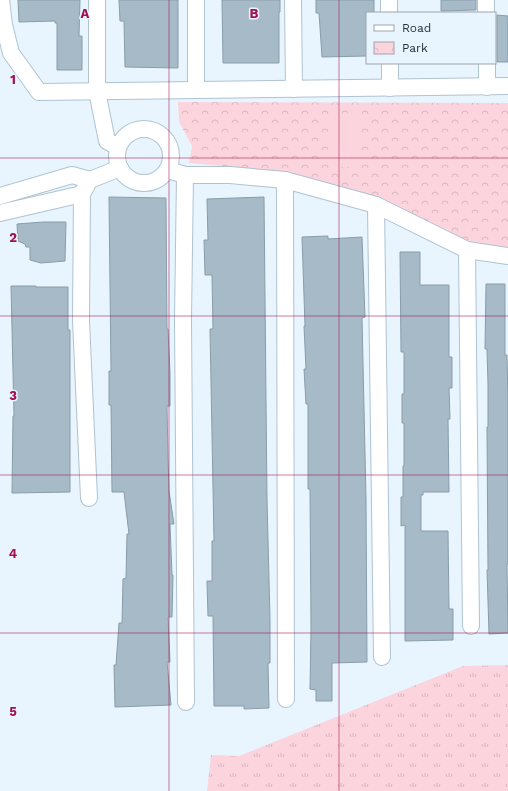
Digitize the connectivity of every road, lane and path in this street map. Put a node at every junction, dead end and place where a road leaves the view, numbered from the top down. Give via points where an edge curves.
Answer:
1 (1, 0) edge
2 (97, 0) edge
3 (196, 0) edge
4 (293, 0) edge
5 (389, 0) edge
6 (486, 0) edge
7 (389, 12) edge
8 (486, 12) edge
9 (390, 64) edge
10 (487, 64) edge
11 (508, 86) edge
12 (487, 87) junction
13 (390, 88) junction
14 (294, 89) junction
15 (196, 90) junction
16 (97, 91) junction
17 (118, 147) junction
18 (120, 168) junction
19 (168, 170) junction
20 (185, 175) junction
21 (90, 180) junction
22 (284, 180) junction
23 (82, 194) junction
24 (0, 196) edge
25 (376, 205) junction
26 (0, 213) edge
27 (467, 250) junction
28 (508, 256) edge
29 (89, 498) dead end
30 (471, 626) dead end
31 (382, 657) dead end
32 (286, 699) dead end
33 (186, 702) dead end

1 - 16 street via 11,53 39,92
2 - 16 street
3 - 15 street
4 - 14 street
5 - 7 street
6 - 8 street
9 - 13 street
10 - 12 street
11 - 12 street
12 - 13 street
13 - 14 street
14 - 15 street
15 - 16 street
16 - 17 street via 107,141
17 - 18 street via 116,156
17 - 19 street via 122,139 138,129 156,131 169,143 171,161
18 - 19 street via 128,179 146,184 162,177
18 - 21 street
19 - 20 street
20 - 22 street via 230,175
20 - 33 street via 183,328
21 - 23 street
21 - 24 street via 72,175
22 - 25 street
22 - 32 street
23 - 26 street
23 - 29 street via 81,321
25 - 27 street
25 - 31 street
27 - 28 street
27 - 30 street

